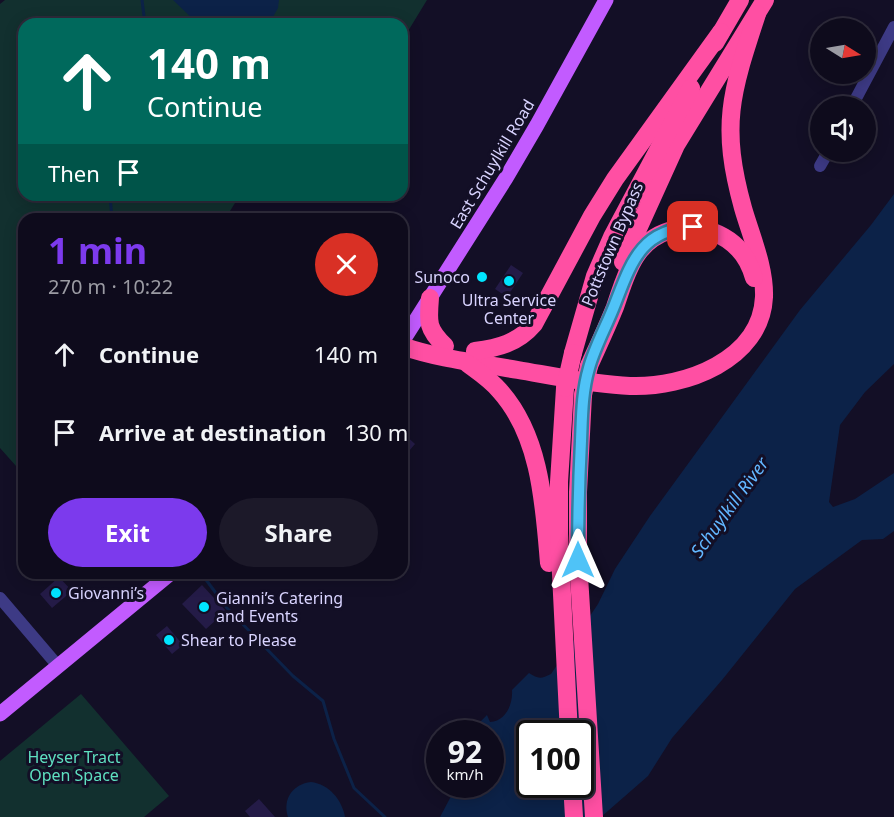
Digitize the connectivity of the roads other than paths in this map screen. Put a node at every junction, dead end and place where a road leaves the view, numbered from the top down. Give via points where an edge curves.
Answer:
1 (606, 0) edge
2 (740, 0) edge
3 (761, 7) edge
4 (894, 27) edge
5 (721, 32) junction
6 (857, 96) edge
7 (822, 162) edge
8 (820, 166) dead end
9 (430, 298) junction
10 (408, 334) edge
11 (408, 344) edge
12 (408, 346) edge
13 (445, 346) junction
14 (469, 356) junction
15 (589, 366) junction
16 (164, 579) edge
17 (556, 585) junction
18 (0, 598) edge
19 (58, 666) junction
20 (0, 714) edge
21 (568, 720) edge
22 (573, 798) edge
23 (574, 817) edge
24 (594, 817) edge

1 - 9 main road, East Schuylkill Road via 537,125
2 - 5 highway, Pottstown Bypass
3 - 14 highway via 737,73 729,124 733,171 764,289 759,323 743,347 701,372 639,386 561,377
3 - 15 highway, Pottstown Bypass via 676,145 620,268
4 - 6 street
5 - 14 highway via 615,179 534,324 515,341
5 - 17 highway, Pottstown Bypass, bridge via 595,276 565,388
7 - 8 street
9 - 10 main road, East Schuylkill Road
9 - 13 highway via 430,326
11 - 13 highway
12 - 14 highway via 425,353
13 - 14 highway
14 - 15 highway via 617,377 657,376 687,368 723,352 750,321 755,288 746,258 728,240 702,228 673,229 655,237 642,248 629,270
14 - 17 highway via 506,398 529,443
15 - 24 highway, Pottstown Bypass, bridge via 583,395 578,560
16 - 19 main road
17 - 21 highway
18 - 19 street
19 - 20 main road
22 - 23 highway

